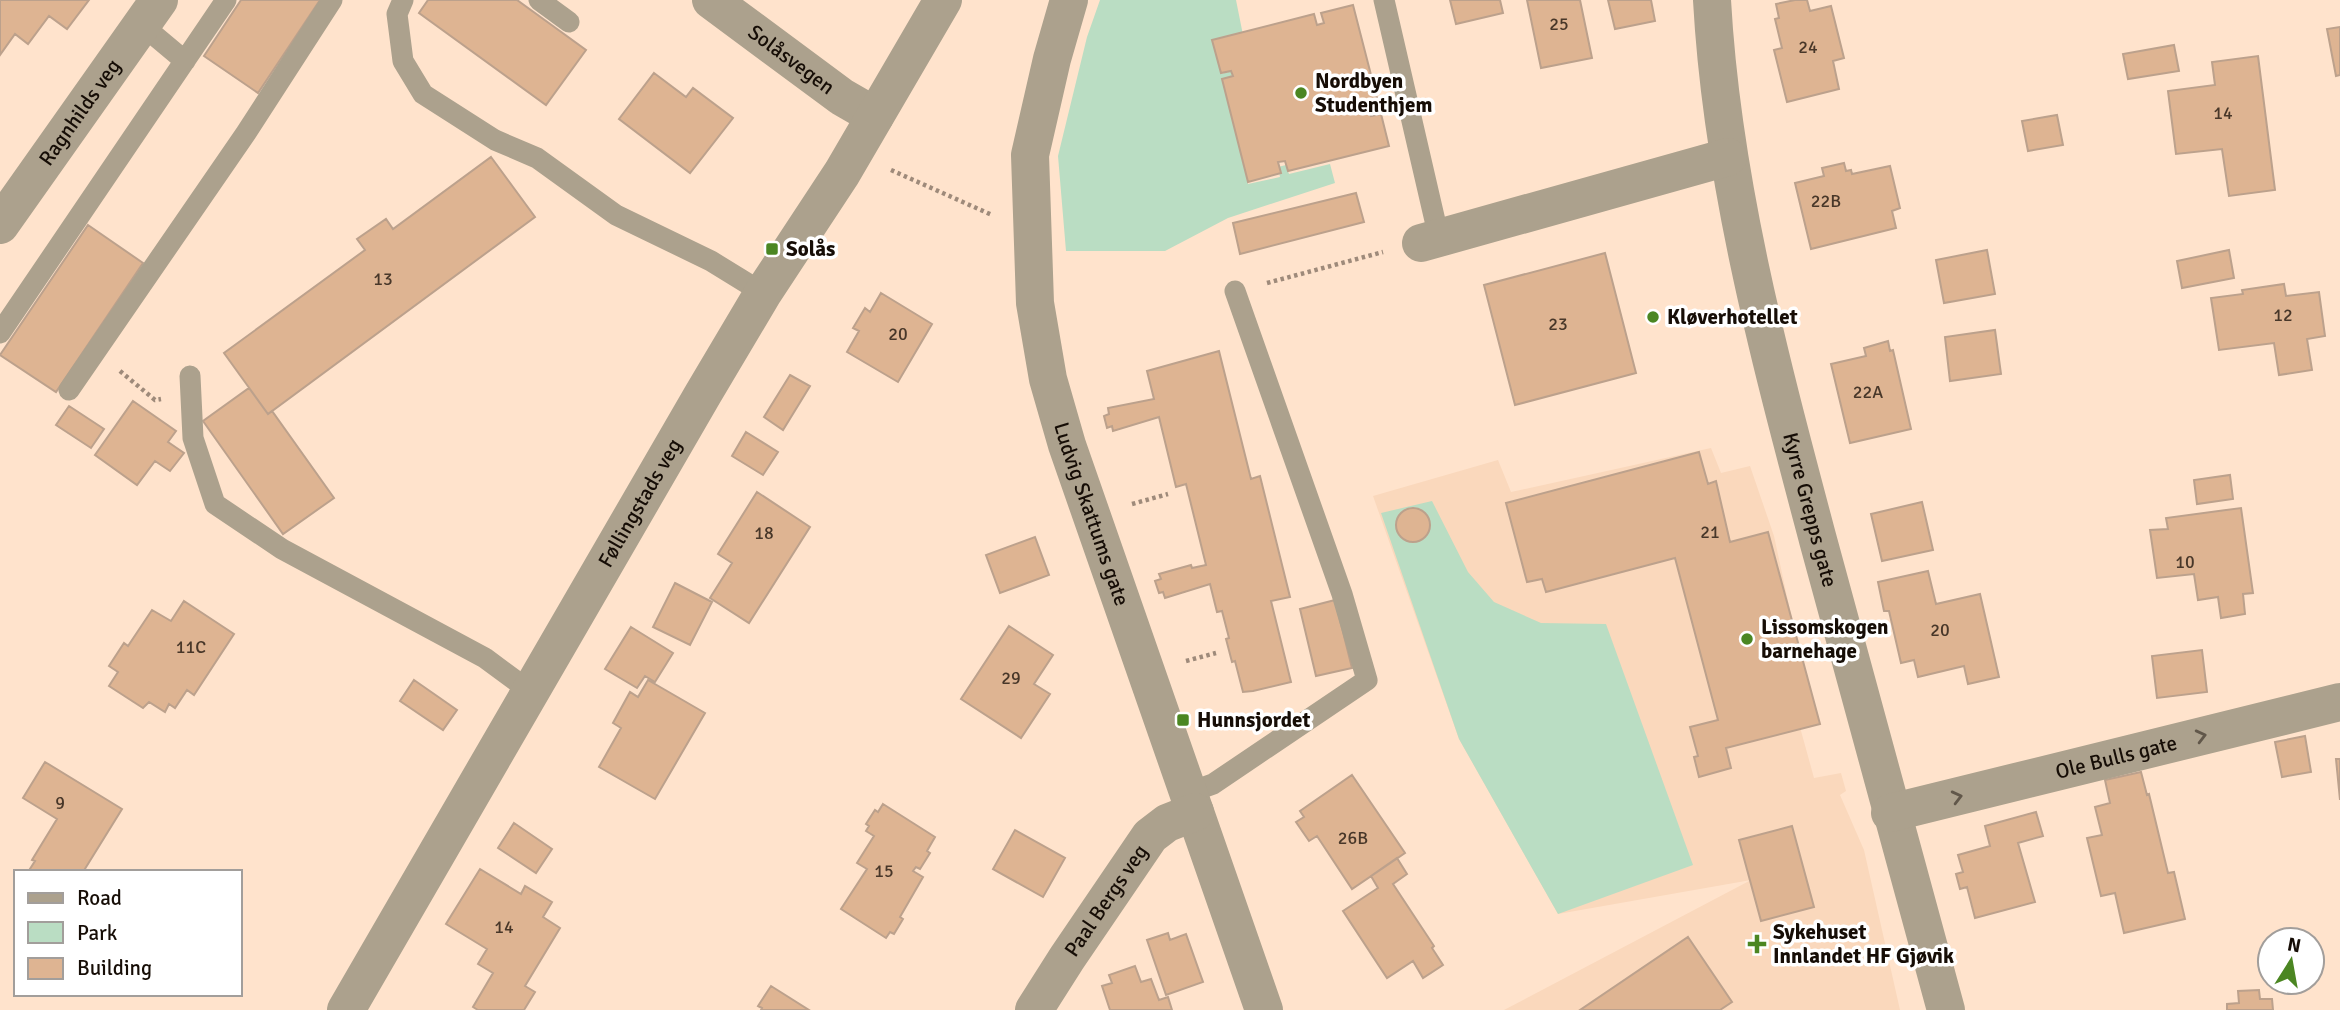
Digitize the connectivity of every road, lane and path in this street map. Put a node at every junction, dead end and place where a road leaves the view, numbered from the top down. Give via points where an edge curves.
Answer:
1 (226, 0) edge
2 (332, 0) edge
3 (403, 0) edge
4 (539, 0) edge
5 (711, 0) edge
6 (943, 0) edge
7 (1069, 0) edge
8 (1384, 0) edge
9 (1712, 0) edge
10 (150, 13) edge
11 (569, 22) dead end
12 (185, 61) junction
13 (875, 116) junction
14 (1728, 158) junction
15 (887, 169) dead end
16 (998, 218) dead end
17 (0, 225) edge
18 (1430, 240) junction
19 (1235, 291) joint
20 (763, 293) junction
21 (0, 333) edge
22 (95, 351) junction
23 (190, 385) joint
24 (69, 390) dead end
25 (1168, 495) dead end
26 (1131, 505) dead end
27 (1216, 653) dead end
28 (1183, 662) dead end
29 (531, 692) junction
30 (2340, 702) edge
31 (1192, 803) junction
32 (1890, 813) junction
33 (359, 1006) edge
34 (1034, 1010) edge
35 (1264, 1010) edge
36 (1946, 1010) edge

1 - 12 lane
2 - 22 lane
3 - 20 lane via 397,14 403,61 423,94 495,140 537,158 616,215 711,261
4 - 11 lane
5 - 13 street, Solåsvegen via 842,97
6 - 13 street, Føllingstads veg
7 - 31 street, Ludvig Skattums gate via 1030,155 1035,303 1048,379 1067,445
8 - 18 lane
9 - 14 street, Kyrre Grepps gate
10 - 12 lane
10 - 17 street, Ragnhilds veg
12 - 21 lane
13 - 20 street, Føllingstads veg
14 - 18 street
14 - 32 street, Kyrre Grepps gate via 1776,383
15 - 16 path
18 - 19 path
19 - 31 lane via 1342,594 1367,680
20 - 29 street, Føllingstads veg
22 - 23 path via 155,400
22 - 24 lane
23 - 29 lane via 193,438 215,504 282,549 485,658
25 - 26 path
27 - 28 path
29 - 33 street, Føllingstads veg
32 -> 30 street, Ole Bulls gate
31 - 34 street, Paal Bergs veg via 1150,836
31 - 35 street, Ludvig Skattums gate
32 - 36 street, Kyrre Grepps gate

